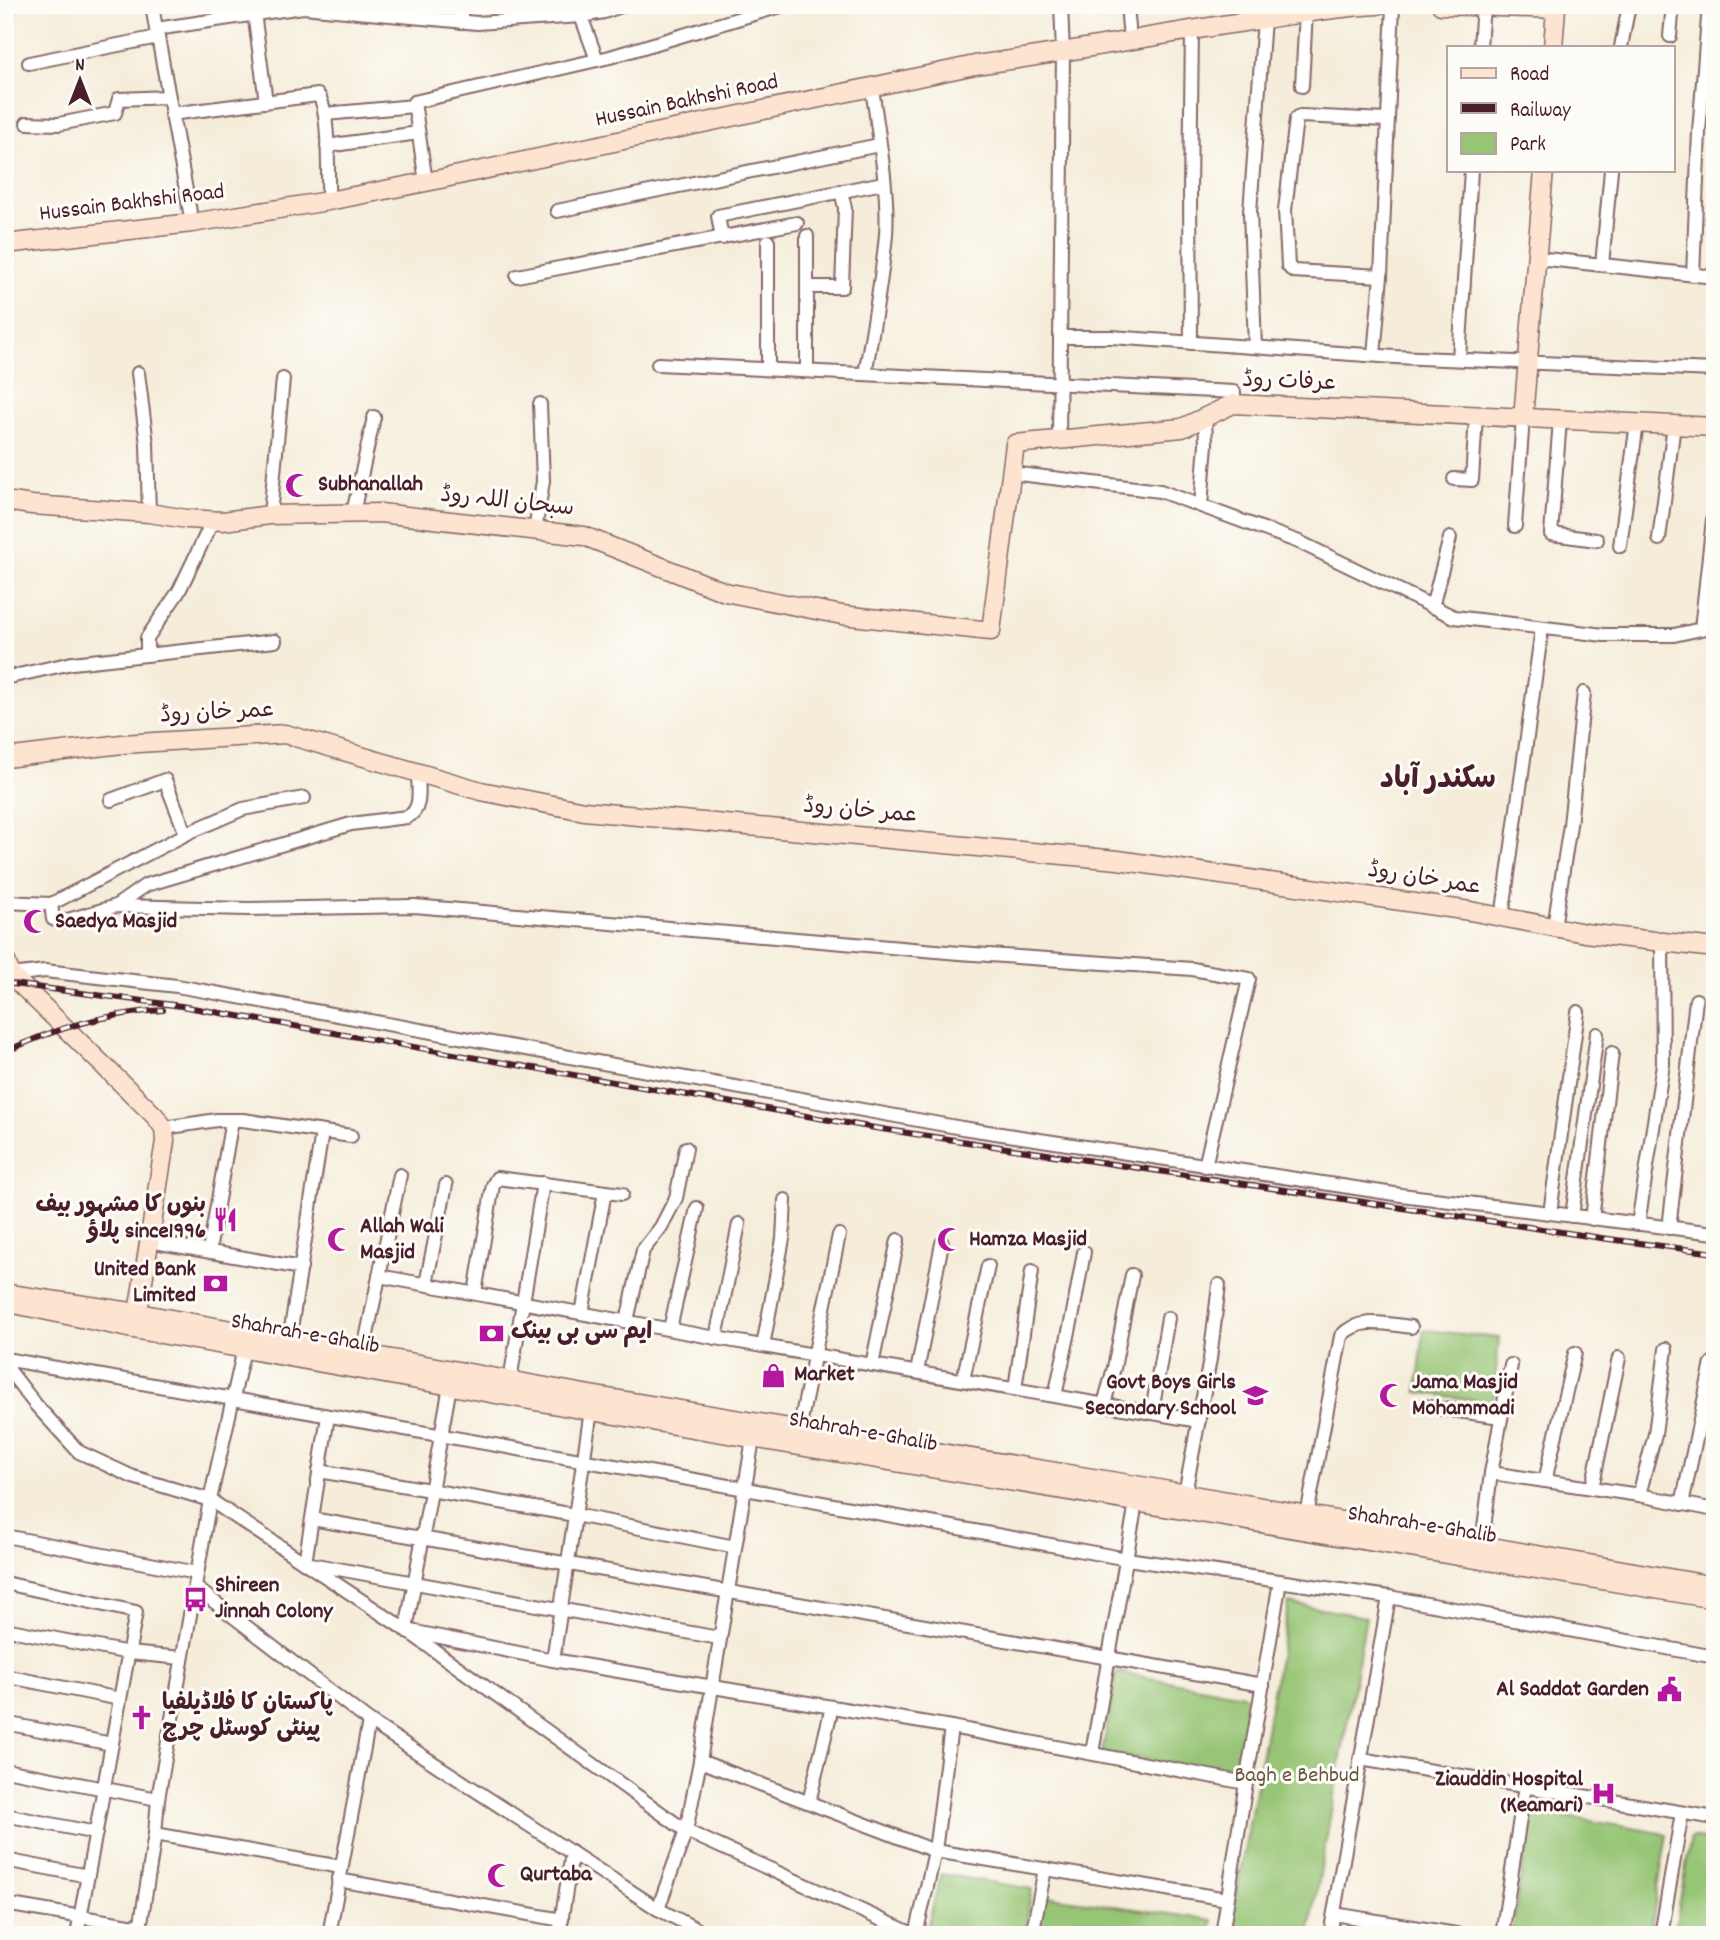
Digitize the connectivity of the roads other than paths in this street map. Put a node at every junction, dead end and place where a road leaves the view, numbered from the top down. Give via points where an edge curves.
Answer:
1 (152, 5) edge
2 (461, 5) edge
3 (624, 5) edge
4 (784, 5) edge
5 (1061, 5) edge
6 (1127, 5) edge
7 (1378, 5) edge
8 (1393, 5) edge
9 (1441, 5) edge
10 (1629, 5) edge
11 (1674, 5) edge
12 (1709, 5) edge
13 (303, 6) edge
14 (1483, 6) edge
15 (1556, 7) edge
16 (603, 9) edge
17 (254, 10) edge
18 (387, 10) edge
19 (1282, 10) edge
20 (1306, 11) junction
21 (581, 16) junction
22 (1264, 19) junction
23 (461, 22) junction
24 (1192, 30) junction
25 (157, 33) junction
26 (1670, 36) dead end
27 (1130, 39) junction
28 (1480, 46) edge
29 (1553, 46) edge
30 (1621, 46) edge
31 (1063, 53) junction
32 (597, 60) junction
33 (29, 63) dead end
34 (1302, 86) dead end
35 (872, 88) junction
36 (168, 97) junction
37 (265, 102) junction
38 (414, 106) junction
39 (171, 114) junction
40 (325, 114) junction
41 (1387, 120) junction
42 (27, 123) dead end
43 (418, 133) junction
44 (879, 145) junction
45 (327, 146) junction
46 (1471, 172) edge
47 (1544, 172) edge
48 (1611, 172) edge
49 (426, 183) junction
50 (883, 183) junction
51 (841, 191) junction
52 (328, 201) junction
53 (557, 211) dead end
54 (192, 223) junction
55 (797, 223) dead end
56 (807, 236) dead end
57 (722, 238) junction
58 (768, 242) dead end
59 (5, 244) edge
60 (1537, 258) junction
61 (1602, 265) junction
62 (517, 275) dead end
63 (1381, 275) junction
64 (1693, 275) junction
65 (1715, 277) edge
66 (807, 287) junction
67 (1060, 337) junction
68 (1192, 343) junction
69 (1255, 347) junction
70 (1374, 355) junction
71 (1459, 359) junction
72 (1528, 362) junction
73 (658, 364) dead end
74 (768, 369) junction
75 (1715, 370) edge
76 (807, 371) junction
77 (138, 373) dead end
78 (865, 374) junction
79 (283, 379) dead end
80 (1059, 383) junction
81 (540, 404) dead end
82 (1233, 404) junction
83 (1476, 416) junction
84 (374, 417) dead end
85 (1205, 417) junction
86 (1523, 418) junction
87 (1560, 420) junction
88 (1637, 423) junction
89 (1674, 425) junction
90 (1715, 427) edge
91 (1059, 439) junction
92 (1011, 473) junction
93 (1454, 479) dead end
94 (5, 501) edge
95 (1715, 501) edge
96 (1201, 506) junction
97 (149, 513) junction
98 (353, 513) junction
99 (270, 514) junction
100 (213, 520) junction
101 (1516, 526) dead end
102 (536, 531) junction
103 (1450, 538) dead end
104 (1659, 539) dead end
105 (1597, 540) dead end
106 (1620, 546) dead end
107 (1432, 607) junction
108 (1715, 626) edge
109 (1542, 628) junction
110 (1701, 629) junction
111 (991, 631) joint
112 (275, 641) dead end
113 (147, 655) junction
114 (5, 678) edge
115 (1584, 693) dead end
116 (5, 758) edge
117 (418, 773) junction
118 (304, 798) dead end
119 (111, 800) dead end
120 (186, 834) junction
121 (5, 902) edge
122 (51, 904) junction
123 (116, 906) junction
124 (1502, 918) junction
125 (1553, 927) junction
126 (1662, 942) junction
127 (1715, 948) edge
128 (8, 967) edge
129 (1696, 1000) dead end
130 (1578, 1012) dead end
131 (1597, 1034) dead end
132 (1612, 1053) dead end
133 (232, 1120) junction
134 (164, 1128) junction
135 (322, 1132) junction
136 (351, 1136) dead end
137 (686, 1148) dead end
138 (1205, 1166) junction
139 (400, 1175) dead end
140 (543, 1184) junction
141 (446, 1185) dead end
142 (605, 1192) junction
143 (622, 1194) dead end
144 (785, 1200) dead end
145 (697, 1208) dead end
146 (1550, 1213) junction
147 (1572, 1216) junction
148 (1592, 1219) junction
149 (739, 1224) dead end
150 (1637, 1224) junction
151 (1669, 1228) junction
152 (1715, 1233) edge
153 (839, 1235) dead end
154 (898, 1240) dead end
155 (149, 1241) junction
156 (942, 1243) dead end
157 (209, 1251) junction
158 (1084, 1252) dead end
159 (988, 1266) dead end
160 (301, 1268) junction
161 (1032, 1271) dead end
162 (1132, 1275) dead end
163 (379, 1276) junction
164 (426, 1284) junction
165 (1219, 1285) dead end
166 (475, 1293) junction
167 (5, 1295) edge
168 (523, 1301) junction
169 (5, 1302) edge
170 (138, 1312) junction
171 (582, 1312) junction
172 (1168, 1318) dead end
173 (627, 1321) junction
174 (1411, 1326) dead end
175 (670, 1329) junction
176 (716, 1338) junction
177 (289, 1340) junction
178 (763, 1346) junction
179 (244, 1349) junction
180 (1666, 1349) dead end
181 (363, 1353) junction
182 (1575, 1353) dead end
183 (814, 1355) junction
184 (1619, 1358) dead end
185 (5, 1359) edge
186 (1712, 1363) dead end
187 (5, 1365) edge
188 (872, 1365) junction
189 (1511, 1365) dead end
190 (917, 1372) junction
191 (510, 1380) junction
192 (963, 1380) junction
193 (450, 1386) junction
194 (1015, 1389) junction
195 (1055, 1396) junction
196 (232, 1398) junction
197 (1104, 1404) junction
198 (1423, 1406) dead end
199 (591, 1411) junction
200 (1152, 1412) junction
201 (328, 1416) junction
202 (1501, 1417) junction
203 (1199, 1421) junction
204 (799, 1430) junction
205 (441, 1437) junction
206 (753, 1439) junction
207 (584, 1462) junction
208 (319, 1471) junction
209 (1491, 1473) junction
210 (1545, 1481) junction
211 (1592, 1488) junction
212 (746, 1489) junction
213 (432, 1492) junction
214 (1185, 1494) junction
215 (1639, 1495) junction
216 (209, 1500) junction
217 (1136, 1503) junction
218 (1682, 1504) junction
219 (1715, 1510) edge
220 (575, 1515) junction
221 (1307, 1516) junction
222 (312, 1519) junction
223 (5, 1536) edge
224 (422, 1538) junction
225 (735, 1547) junction
226 (1481, 1553) junction
227 (1126, 1559) junction
228 (305, 1563) junction
229 (567, 1564) junction
230 (197, 1573) junction
231 (1280, 1581) junction
232 (5, 1583) edge
233 (414, 1583) junction
234 (1715, 1586) edge
235 (195, 1587) junction
236 (727, 1592) junction
237 (1389, 1597) junction
238 (1715, 1599) edge
239 (560, 1609) junction
240 (5, 1629) edge
241 (406, 1630) junction
242 (719, 1638) junction
243 (129, 1653) junction
244 (1108, 1656) junction
245 (1715, 1657) edge
246 (182, 1658) junction
247 (553, 1660) junction
248 (5, 1676) edge
249 (1263, 1685) junction
250 (710, 1688) junction
251 (120, 1699) junction
252 (832, 1707) junction
253 (369, 1721) junction
254 (5, 1723) edge
255 (951, 1727) junction
256 (112, 1744) junction
257 (1092, 1753) junction
258 (1360, 1759) junction
259 (700, 1761) junction
260 (5, 1770) edge
261 (1246, 1783) junction
262 (1525, 1786) junction
263 (104, 1790) junction
264 (158, 1799) junction
265 (809, 1802) junction
266 (1682, 1813) junction
267 (5, 1815) edge
268 (1715, 1818) edge
269 (685, 1831) junction
270 (96, 1833) junction
271 (155, 1833) junction
272 (935, 1851) junction
273 (572, 1853) junction
274 (5, 1860) edge
275 (1045, 1869) junction
276 (340, 1874) junction
277 (88, 1876) junction
278 (1227, 1899) junction
279 (5, 1904) edge
280 (658, 1909) junction
281 (1334, 1914) junction
282 (80, 1918) junction
283 (562, 1920) junction
284 (140, 1931) edge
285 (77, 1935) edge
286 (329, 1935) edge
287 (559, 1935) edge
288 (708, 1935) edge
289 (915, 1935) edge
290 (1032, 1935) edge
291 (1222, 1935) edge
292 (1330, 1935) edge
293 (1462, 1935) edge
294 (1502, 1935) edge
295 (1661, 1935) edge

1 - 25 street
2 - 23 street
3 - 16 street
4 - 32 street
5 - 31 street
6 - 27 street
7 - 20 street, Hussain Bakhshi Road
8 - 41 street
9 - 14 street
10 - 30 street
11 - 26 street
12 - 64 street
13 - 17 street
13 - 18 street
14 - 15 street
14 - 28 street
15 - 29 street
16 - 21 street
17 - 25 street
17 - 37 street
18 - 23 street
19 - 20 street, Hussain Bakhshi Road
19 - 22 street, Hussain Bakhshi Road
20 - 34 street
21 - 23 street
21 - 32 street
22 - 24 street, Hussain Bakhshi Road
22 - 69 street via 1250,212
24 - 27 street, Hussain Bakhshi Road
24 - 68 street
25 - 33 street
25 - 36 street
27 - 31 street, Hussain Bakhshi Road
31 - 35 street, Hussain Bakhshi Road via 975,65
31 - 67 street
32 - 38 street via 414,102
35 - 44 street
35 - 49 street, Hussain Bakhshi Road
36 - 39 street
36 - 42 street via 119,99 115,113 59,124
37 - 39 street
37 - 40 street via 316,94
38 - 40 street
38 - 43 street
39 - 54 street
40 - 45 street
41 - 63 street
41 - 63 street via 1296,119 1285,210 1288,266 1293,271
43 - 45 street
43 - 49 street
44 - 50 street
44 - 53 street
45 - 52 street
46 - 71 street
47 - 60 street
48 - 61 street
49 - 52 street, Hussain Bakhshi Road
50 - 51 street
50 - 78 street via 886,232
51 - 57 street via 718,216
51 - 66 street via 845,208 842,287
52 - 54 street, Hussain Bakhshi Road
54 - 59 street, Hussain Bakhshi Road
55 - 57 street
56 - 66 street
57 - 62 street
58 - 74 street
60 - 61 street
60 - 72 street
61 - 64 street
63 - 70 street
64 - 65 street
66 - 76 street
67 - 68 street
67 - 80 street
68 - 69 street
69 - 70 street
70 - 71 street
71 - 72 street
72 - 75 street
72 - 86 street
73 - 74 street
74 - 76 street
76 - 78 street
77 - 97 street
78 - 80 street
79 - 99 street
80 - 82 street via 1234,392
80 - 91 street
81 - 102 street via 543,481
82 - 83 street, عرفات روڈ
82 - 85 street, عرفات روڈ
83 - 86 street, عرفات روڈ
83 - 93 street via 1472,481
84 - 98 street
85 - 91 street, عرفات روڈ via 1182,428
85 - 96 street
86 - 87 street, عرفات روڈ
86 - 101 street
87 - 88 street, عرفات روڈ
87 - 105 street via 1551,534
88 - 89 street, عرفات روڈ
88 - 106 street
89 - 90 street, عرفات روڈ
89 - 104 street
91 - 92 street, عرفات روڈ via 1015,444
92 - 96 street via 1160,491
92 - 111 street, عرفات روڈ
94 - 97 street, سبحان اللہ روڈ
95 - 110 street
96 - 107 street via 1299,542
97 - 100 street, سبحان اللہ روڈ
98 - 99 street, سبحان اللہ روڈ
98 - 102 street, سبحان اللہ روڈ
99 - 100 street, سبحان اللہ روڈ
100 - 113 street via 179,591 147,638
102 - 111 street, سبحان اللہ روڈ via 584,536 725,592 842,615
103 - 107 street
107 - 109 street via 1454,617
108 - 110 street
109 - 110 street via 1604,635 1674,635
109 - 124 street
112 - 113 street
113 - 114 street via 72,663
115 - 125 street
116 - 117 street, عمر خان روڈ via 122,744 285,734
117 - 123 street via 414,814 351,824 146,885
117 - 124 street, عمر خان روڈ via 584,811 1111,859
118 - 120 street via 243,809
119 - 120 street via 165,780
120 - 122 street
121 - 122 street
122 - 123 street via 53,919 61,922
123 - 138 street via 414,906 1192,969 1249,979
124 - 125 street, عمر خان روڈ
125 - 126 street, عمر خان روڈ
126 - 127 street, عمر خان روڈ
126 - 150 street via 1663,1064
128 - 134 street
128 - 138 street via 177,986 962,1128
129 - 151 street
130 - 146 street
131 - 147 street
132 - 148 street
133 - 134 street
133 - 135 street
133 - 157 street
134 - 155 street
135 - 136 street
135 - 160 street
137 - 173 street via 676,1198 643,1250
138 - 146 street
139 - 163 street
140 - 142 street
140 - 166 street via 495,1180
140 - 168 street
141 - 164 street
142 - 143 street
142 - 171 street
144 - 178 street via 783,1239
145 - 175 street
146 - 147 street
147 - 148 street
148 - 150 street
149 - 176 street
150 - 151 street
151 - 152 street
153 - 183 street
154 - 188 street
155 - 157 street
155 - 170 street
156 - 190 street
157 - 160 street
158 - 195 street
159 - 192 street
160 - 177 street
161 - 194 street
162 - 197 street
163 - 164 street
163 - 181 street
164 - 166 street
165 - 203 street
166 - 168 street
167 - 170 street, Shahrah-e-Ghalib
168 - 171 street
168 - 191 street
169 - 179 street, Shahrah-e-Ghalib
170 - 177 street, Shahrah-e-Ghalib
171 - 173 street
172 - 200 street
173 - 175 street
174 - 221 street via 1367,1323 1349,1328 1341,1336
175 - 176 street
176 - 178 street
177 - 181 street, Shahrah-e-Ghalib
178 - 183 street
179 - 193 street, Shahrah-e-Ghalib
179 - 196 street
180 - 215 street via 1655,1434
181 - 191 street, Shahrah-e-Ghalib
182 - 210 street
183 - 188 street
183 - 204 street
184 - 211 street
185 - 196 street
186 - 218 street
187 - 216 street via 79,1452 133,1477
188 - 190 street
189 - 202 street
190 - 192 street
191 - 204 street, Shahrah-e-Ghalib
192 - 194 street
193 - 199 street, Shahrah-e-Ghalib
193 - 205 street
194 - 195 street
195 - 197 street
196 - 201 street
196 - 216 street
197 - 200 street
198 - 202 street
199 - 206 street, Shahrah-e-Ghalib
199 - 207 street
200 - 203 street
201 - 205 street
201 - 208 street
202 - 209 street
203 - 214 street
204 - 214 street, Shahrah-e-Ghalib
205 - 207 street
205 - 213 street
206 - 212 street
206 - 217 street, Shahrah-e-Ghalib
207 - 212 street
207 - 220 street
208 - 213 street
208 - 222 street
209 - 210 street
209 - 226 street
210 - 211 street
211 - 215 street
212 - 225 street
212 - 227 street
213 - 220 street
213 - 224 street
214 - 221 street, Shahrah-e-Ghalib
215 - 218 street
216 - 228 street
216 - 230 street
217 - 226 street, Shahrah-e-Ghalib
217 - 227 street
218 - 219 street
220 - 225 street
220 - 229 street
221 - 226 street, Shahrah-e-Ghalib
222 - 224 street
222 - 228 street
223 - 230 street
224 - 229 street
224 - 233 street
225 - 236 street
226 - 234 street, Shahrah-e-Ghalib
226 - 238 street, Shahrah-e-Ghalib
227 - 231 street
227 - 244 street
228 - 233 street
228 - 241 street
229 - 236 street
229 - 239 street
230 - 235 street
231 - 237 street
231 - 249 street
232 - 243 street via 136,1612
233 - 239 street
233 - 241 street
235 - 246 street
235 - 253 street
236 - 242 street
236 - 244 street
237 - 245 street
237 - 258 street
239 - 242 street
239 - 247 street
240 - 243 street
241 - 247 street
241 - 269 street
242 - 250 street
243 - 246 street
243 - 251 street
244 - 249 street
244 - 257 street
246 - 264 street
247 - 250 street
248 - 251 street
249 - 261 street
250 - 252 street
250 - 259 street
251 - 256 street
252 - 255 street
252 - 265 street
253 - 273 street
253 - 276 street
254 - 256 street
255 - 257 street
255 - 272 street
256 - 263 street
257 - 261 street
258 - 262 street
258 - 281 street
259 - 265 street
259 - 269 street
260 - 263 street
261 - 278 street
262 - 266 street
262 - 294 street
263 - 264 street
263 - 270 street
264 - 271 street
265 - 272 street
266 - 268 street
266 - 295 street
267 - 270 street
269 - 280 street
269 - 289 street
270 - 277 street
271 - 276 street
271 - 284 street
272 - 275 street
272 - 289 street
273 - 280 street
273 - 283 street
274 - 277 street
275 - 278 street
275 - 290 street
276 - 283 street
276 - 286 street
277 - 282 street
278 - 291 street
279 - 282 street
280 - 288 street
281 - 292 street
281 - 293 street
282 - 284 street
282 - 285 street
283 - 287 street

